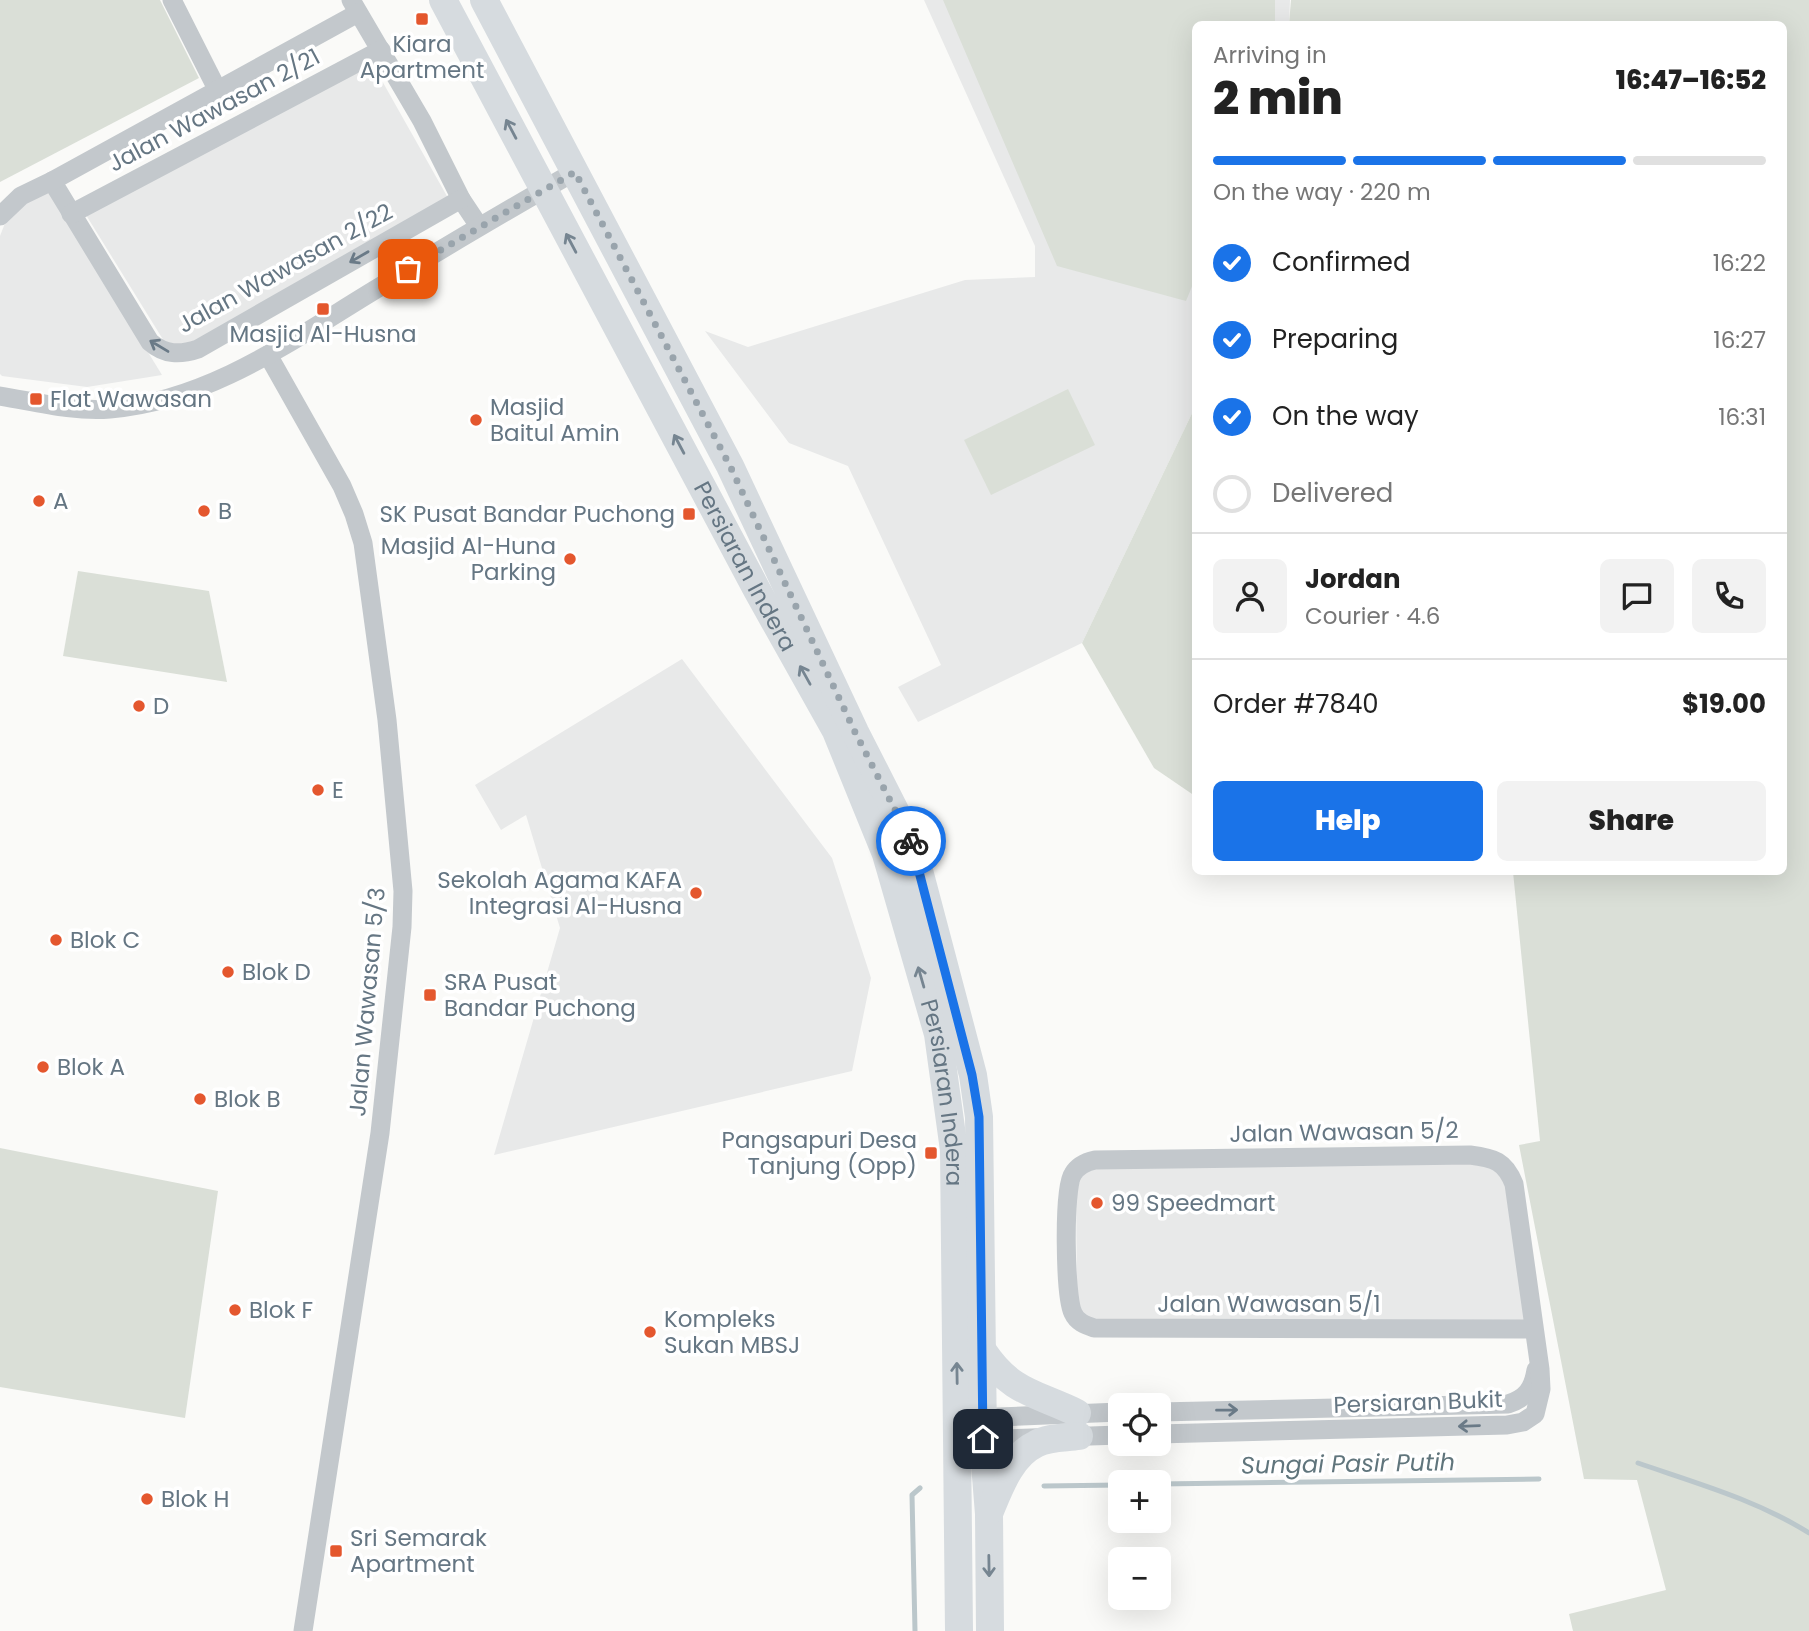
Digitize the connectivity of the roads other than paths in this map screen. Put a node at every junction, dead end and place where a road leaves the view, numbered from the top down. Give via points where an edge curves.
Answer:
1 (172, 0) edge
2 (443, 0) edge
3 (484, 0) edge
4 (355, 7) edge
5 (381, 50) junction
6 (218, 91) junction
7 (575, 172) junction
8 (52, 181) junction
9 (543, 190) junction
10 (461, 199) junction
11 (71, 214) junction
12 (0, 216) edge
13 (479, 226) junction
14 (268, 355) junction
15 (0, 396) edge
16 (1067, 1250) joint
17 (1534, 1329) junction
18 (983, 1351) junction
19 (1538, 1353) junction
20 (1171, 1412) edge
21 (1108, 1416) edge
22 (1078, 1425) junction
23 (971, 1429) junction
24 (1108, 1432) edge
25 (1171, 1434) edge
26 (989, 1514) junction
27 (303, 1631) edge
28 (959, 1631) edge
29 (990, 1631) edge

1 - 6 street
9 -> 2 main road, Persiaran Indera
3 - 7 main road, Persiaran Indera
4 - 5 street
4 - 6 street
5 - 10 street
5 - 11 street, Jalan Wawasan 2/21
6 - 8 street
7 - 9 street
7 - 18 main road, Persiaran Indera via 730,466 912,844 979,1117
8 - 11 street, Jalan Wawasan 2/22
8 - 12 street via 21,195
9 - 13 street
23 -> 9 main road, Persiaran Indera via 947,1090 938,1034 886,854 836,731
10 -> 11 street, Jalan Wawasan 2/22 via 186,354 159,350 150,342
10 - 13 street
13 - 14 street
14 - 15 street via 200,388 112,409 85,410
14 - 27 street, Jalan Wawasan 5/3 via 342,486 363,543 387,720 403,891 380,1133
16 - 17 street, Jalan Wawasan 5/1 via 1073,1313 1094,1328
16 - 17 street, Jalan Wawasan 5/2 via 1072,1174 1083,1163 1095,1160 1488,1157 1509,1171 1514,1184
17 - 19 street, Jalan Wawasan 5/2
18 - 22 main road via 1016,1387
18 - 23 main road, Persiaran Indera
20 -> 19 street, Persiaran Bukit via 1508,1404 1531,1389
19 -> 25 street, Persiaran Bukit via 1539,1404 1535,1414 1523,1422
21 - 22 street
22 - 23 street
22 - 24 street
22 - 26 main road via 1034,1444 1008,1470
23 - 26 main road, Persiaran Indera
23 - 28 main road, Persiaran Indera
26 -> 29 main road, Persiaran Indera

